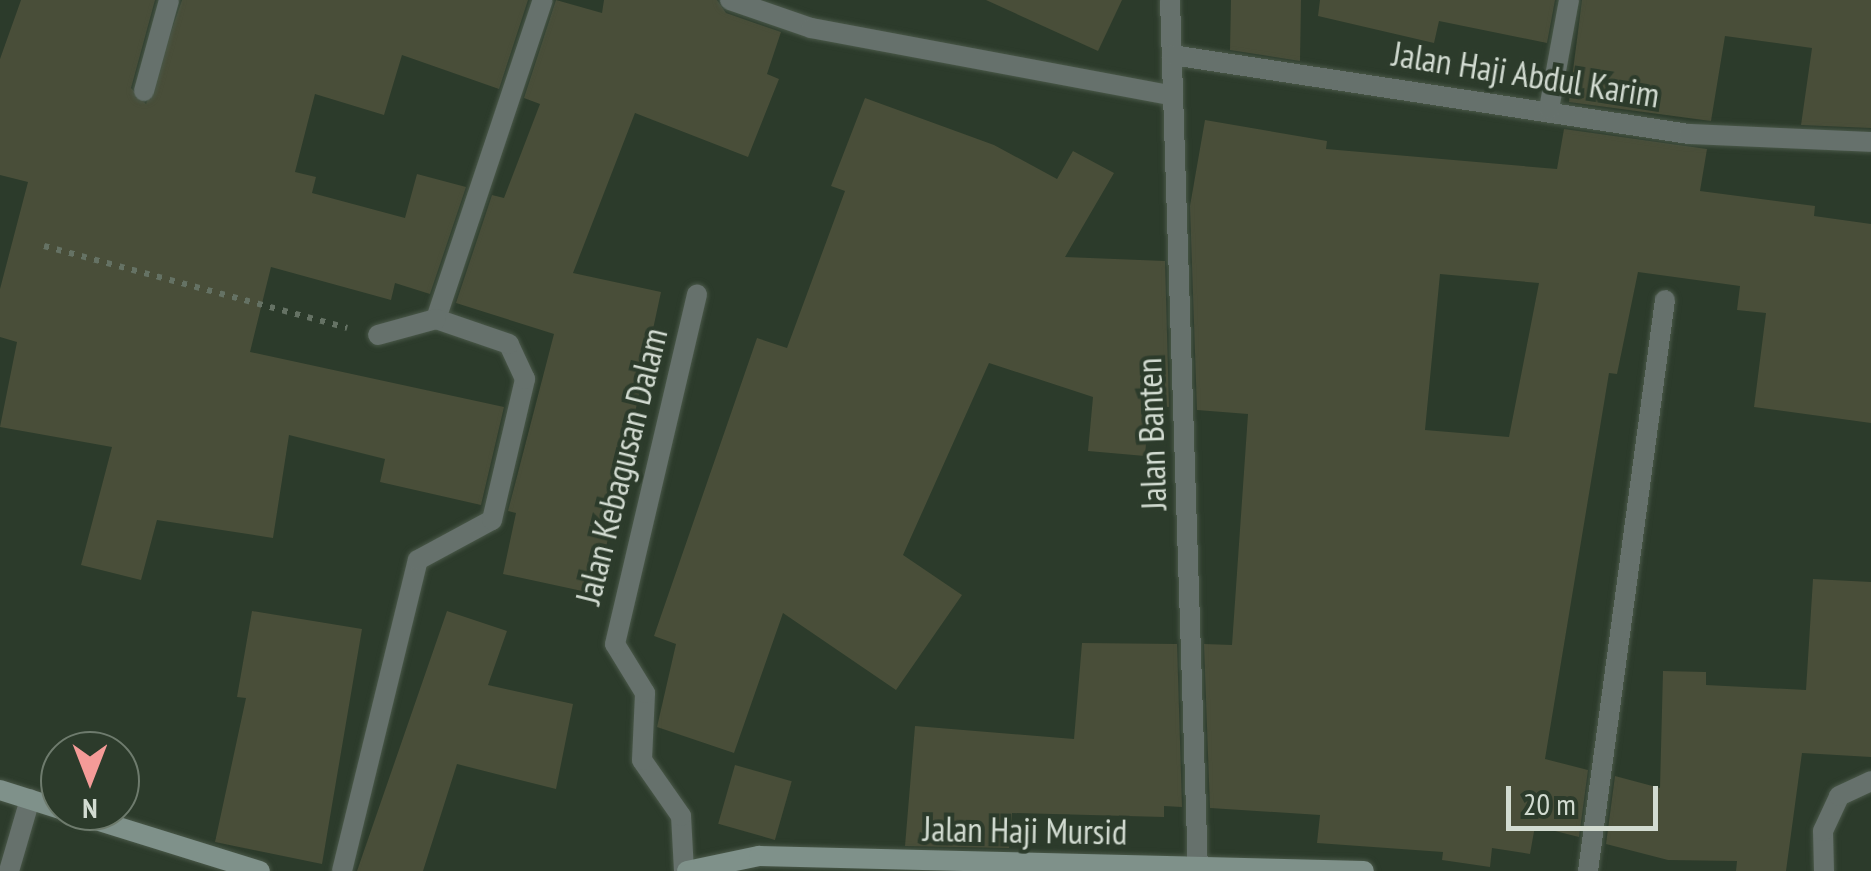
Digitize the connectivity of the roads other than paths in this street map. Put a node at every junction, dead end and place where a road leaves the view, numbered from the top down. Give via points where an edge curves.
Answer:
1 (169, 0) edge
2 (543, 0) edge
3 (730, 0) edge
4 (1170, 0) edge
5 (1569, 0) edge
6 (1172, 55) junction
7 (144, 91) dead end
8 (1173, 96) junction
9 (1548, 109) junction
10 (1871, 142) edge
11 (697, 294) dead end
12 (1665, 300) dead end
13 (436, 319) junction
14 (378, 335) road end
15 (1871, 782) edge
16 (0, 790) edge
17 (30, 799) junction
18 (40, 802) edge
19 (131, 831) edge
20 (1197, 869) edge
21 (9, 871) edge
22 (260, 871) edge
23 (342, 871) edge
24 (686, 871) edge
25 (1364, 871) edge
26 (1588, 871) edge
27 (1824, 871) edge

1 - 7 street
2 - 13 street
3 - 8 street via 811,28
4 - 6 street, Jalan Banten
5 - 9 street
6 - 8 street, Jalan Banten
6 - 9 street, Jalan Haji Abdul Karim
8 - 20 street, Jalan Banten
9 - 10 street, Jalan Haji Abdul Karim via 1690,134
11 - 24 street, Jalan Kebagusan Dalam via 615,644 645,693 642,760 681,816
12 - 26 street
13 - 14 street
13 - 23 street via 509,344 525,379 492,520 418,560
15 - 27 street via 1840,796 1824,831
16 - 17 street
17 - 18 street
17 - 21 street
19 - 22 street
20 - 24 street, Jalan Haji Mursid via 759,856
20 - 25 street, Jalan Haji Mursid

